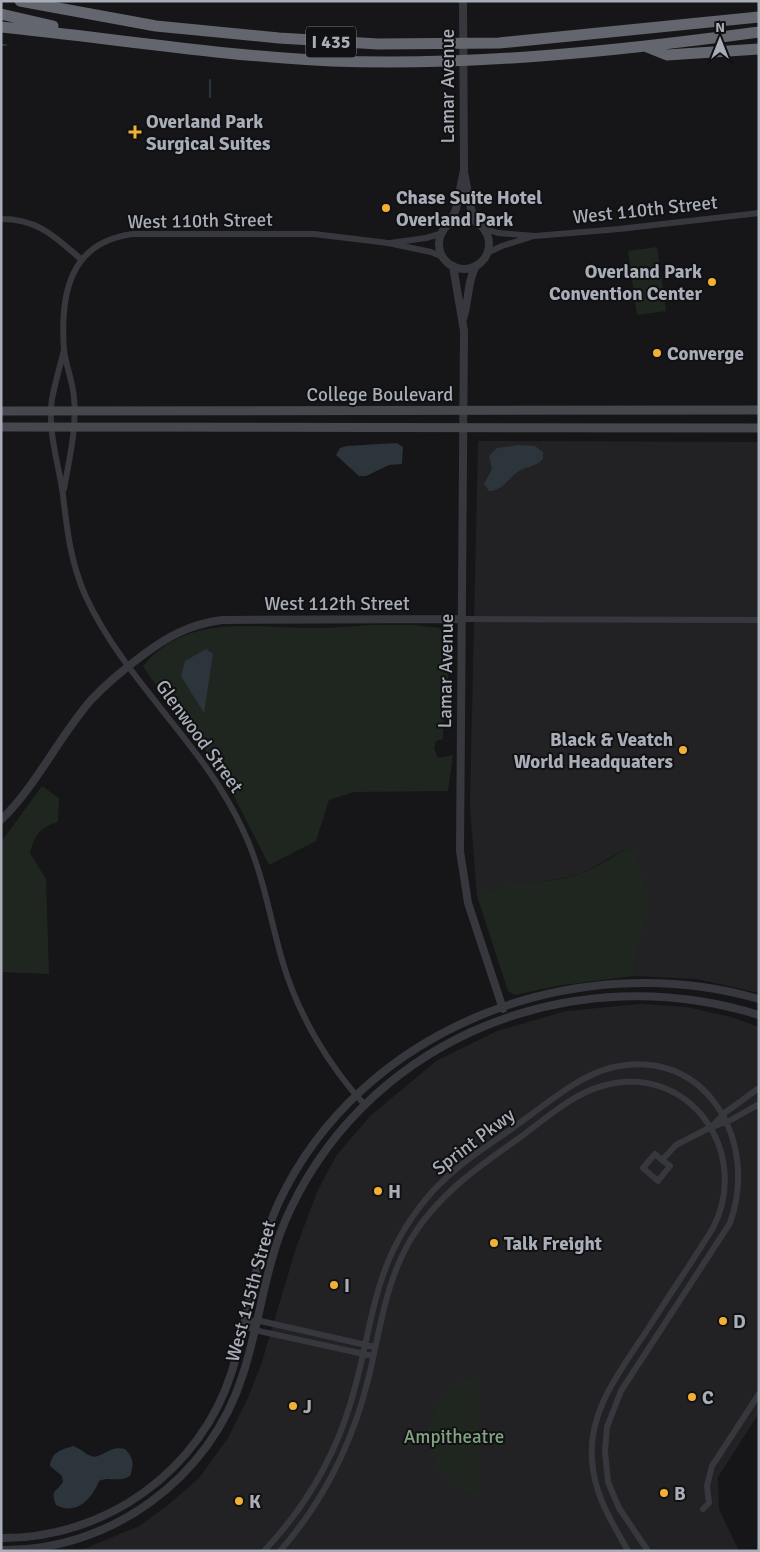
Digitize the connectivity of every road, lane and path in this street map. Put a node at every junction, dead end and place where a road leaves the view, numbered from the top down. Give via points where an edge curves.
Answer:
1 (20, 1) edge
2 (36, 4) edge
3 (463, 4) edge
4 (1, 14) edge
5 (759, 17) edge
6 (1, 26) edge
7 (759, 32) edge
8 (123, 39) junction
9 (647, 47) junction
10 (759, 49) edge
11 (464, 170) junction
12 (759, 213) edge
13 (1, 219) edge
14 (450, 224) junction
15 (480, 225) junction
16 (443, 232) junction
17 (535, 236) junction
18 (388, 243) junction
19 (487, 254) junction
20 (444, 257) junction
21 (82, 260) junction
22 (452, 266) junction
23 (476, 266) junction
24 (463, 319) junction
25 (64, 350) junction
26 (464, 410) junction
27 (759, 410) edge
28 (1, 411) edge
29 (52, 411) junction
30 (74, 411) junction
31 (1, 426) edge
32 (53, 427) junction
33 (73, 427) junction
34 (464, 428) junction
35 (759, 428) edge
36 (63, 495) junction
37 (462, 619) junction
38 (759, 620) edge
39 (129, 666) junction
40 (1, 820) edge
41 (759, 999) edge
42 (502, 1006) junction
43 (759, 1015) edge
44 (506, 1018) junction
45 (759, 1088) edge
46 (356, 1095) junction
47 (364, 1104) junction
48 (759, 1104) edge
49 (726, 1112) junction
50 (731, 1120) junction
51 (711, 1128) junction
52 (662, 1160) dead end
53 (256, 1320) junction
54 (243, 1324) junction
55 (254, 1330) junction
56 (364, 1344) junction
57 (375, 1347) junction
58 (362, 1354) junction
59 (374, 1356) junction
60 (759, 1394) edge
61 (703, 1509) dead end
62 (32, 1536) junction
63 (1, 1538) edge
64 (1, 1550) edge
65 (34, 1550) edge
66 (264, 1551) edge
67 (280, 1551) edge
68 (628, 1551) edge
69 (648, 1551) edge

1 - 2 highway, I 435
2 - 5 highway, I 435 via 156,26 378,44 499,43
3 - 11 street, Lamar Avenue
4 - 8 highway, I 435
6 - 8 highway
7 - 9 highway, I 435
8 - 9 highway, I 435 via 250,55 395,62 505,60
9 - 10 highway via 667,55
11 - 14 street, Lamar Avenue
11 - 15 street, Lamar Avenue via 471,209
12 - 17 street, West 110th Street
13 - 21 street via 42,227
14 - 15 street via 464,220
14 - 16 street
15 - 17 street, West 110th Street via 498,233
15 - 19 street via 489,242
16 - 18 street, West 110th Street via 426,238
16 - 20 street via 440,247
17 - 19 street, West 110th Street
18 - 20 street, West 110th Street
18 - 21 street, West 110th Street via 294,234 133,234 99,245
19 - 23 street
20 - 22 street
21 - 25 street, Glenwood Street via 65,293
22 - 23 street via 463,269
22 - 24 street, Lamar Avenue
23 - 24 street, Lamar Avenue
24 - 26 street, Lamar Avenue
25 - 29 street, Glenwood Street
25 - 30 street, Glenwood Street
26 - 27 main road, College Boulevard
26 - 30 main road, College Boulevard
26 - 34 street, Lamar Avenue
28 - 29 main road, College Boulevard
29 - 30 main road, College Boulevard
29 - 32 street, Glenwood Street
30 - 33 street, Glenwood Street
31 - 32 main road, College Boulevard
32 - 33 main road, College Boulevard
32 - 36 street, Glenwood Street
33 - 34 main road, College Boulevard
33 - 36 street, Glenwood Street
34 - 35 main road, College Boulevard
34 - 37 street, Lamar Avenue
36 - 39 street, Glenwood Street via 68,542 80,583 98,620
37 - 38 street, West 112th Street
37 - 39 street, West 112th Street via 211,621 179,631
37 - 42 street, Lamar Avenue via 460,851 468,903
39 - 40 street, West 112th Street via 108,681 90,702
39 - 46 street, Glenwood Street via 206,764 234,810 254,856 291,988 325,1053
41 - 42 street, West 115th Street via 693,986 630,983 551,992
42 - 44 street, Lamar Avenue
42 - 46 street, West 115th Street via 420,1045
43 - 44 street, West 115th Street via 701,1000 638,995 574,1000
44 - 47 street, West 115th Street via 428,1055
45 - 49 street
46 - 47 street, Glenwood Street
46 - 54 street, West 115th Street via 314,1144 279,1203 259,1257
47 - 53 street, West 115th Street via 326,1148 293,1203 272,1253
48 - 50 street
49 - 50 street, Sprint Pkwy
49 - 51 street
49 - 56 street, Sprint Pkwy via 698,1084 657,1066 619,1066 583,1080 462,1164 424,1202 402,1233 385,1266
50 - 51 street
50 - 69 street, Sprint Pkwy via 744,1164 743,1184 735,1214 622,1391 607,1427 605,1460 610,1486 619,1508
51 - 52 street via 676,1145
51 - 57 street, Sprint Pkwy via 683,1099 652,1085 614,1083 595,1088 577,1098 465,1177 432,1210 399,1263
51 - 68 street, Sprint Pkwy via 721,1149 726,1175 725,1194 717,1220 611,1386 594,1427 592,1461 596,1487 603,1507
53 - 54 street
53 - 55 street, West 115th Street
53 - 56 street
54 - 55 street
54 - 62 street, West 115th Street via 224,1392 203,1431 179,1462 136,1499 104,1517 63,1531
55 - 58 street
55 - 65 street, West 115th Street via 243,1374 229,1409 212,1441 175,1483 132,1516 103,1531
56 - 57 street
56 - 58 street, Sprint Pkwy
57 - 59 street, Sprint Pkwy
58 - 59 street
58 - 66 street, Sprint Pkwy via 349,1406 330,1455 304,1501
59 - 67 street, Sprint Pkwy via 359,1415 336,1469 308,1516
60 - 61 street via 712,1466 707,1486 709,1503
62 - 63 street, West 115th Street
62 - 65 street
64 - 65 street, West 115th Street

